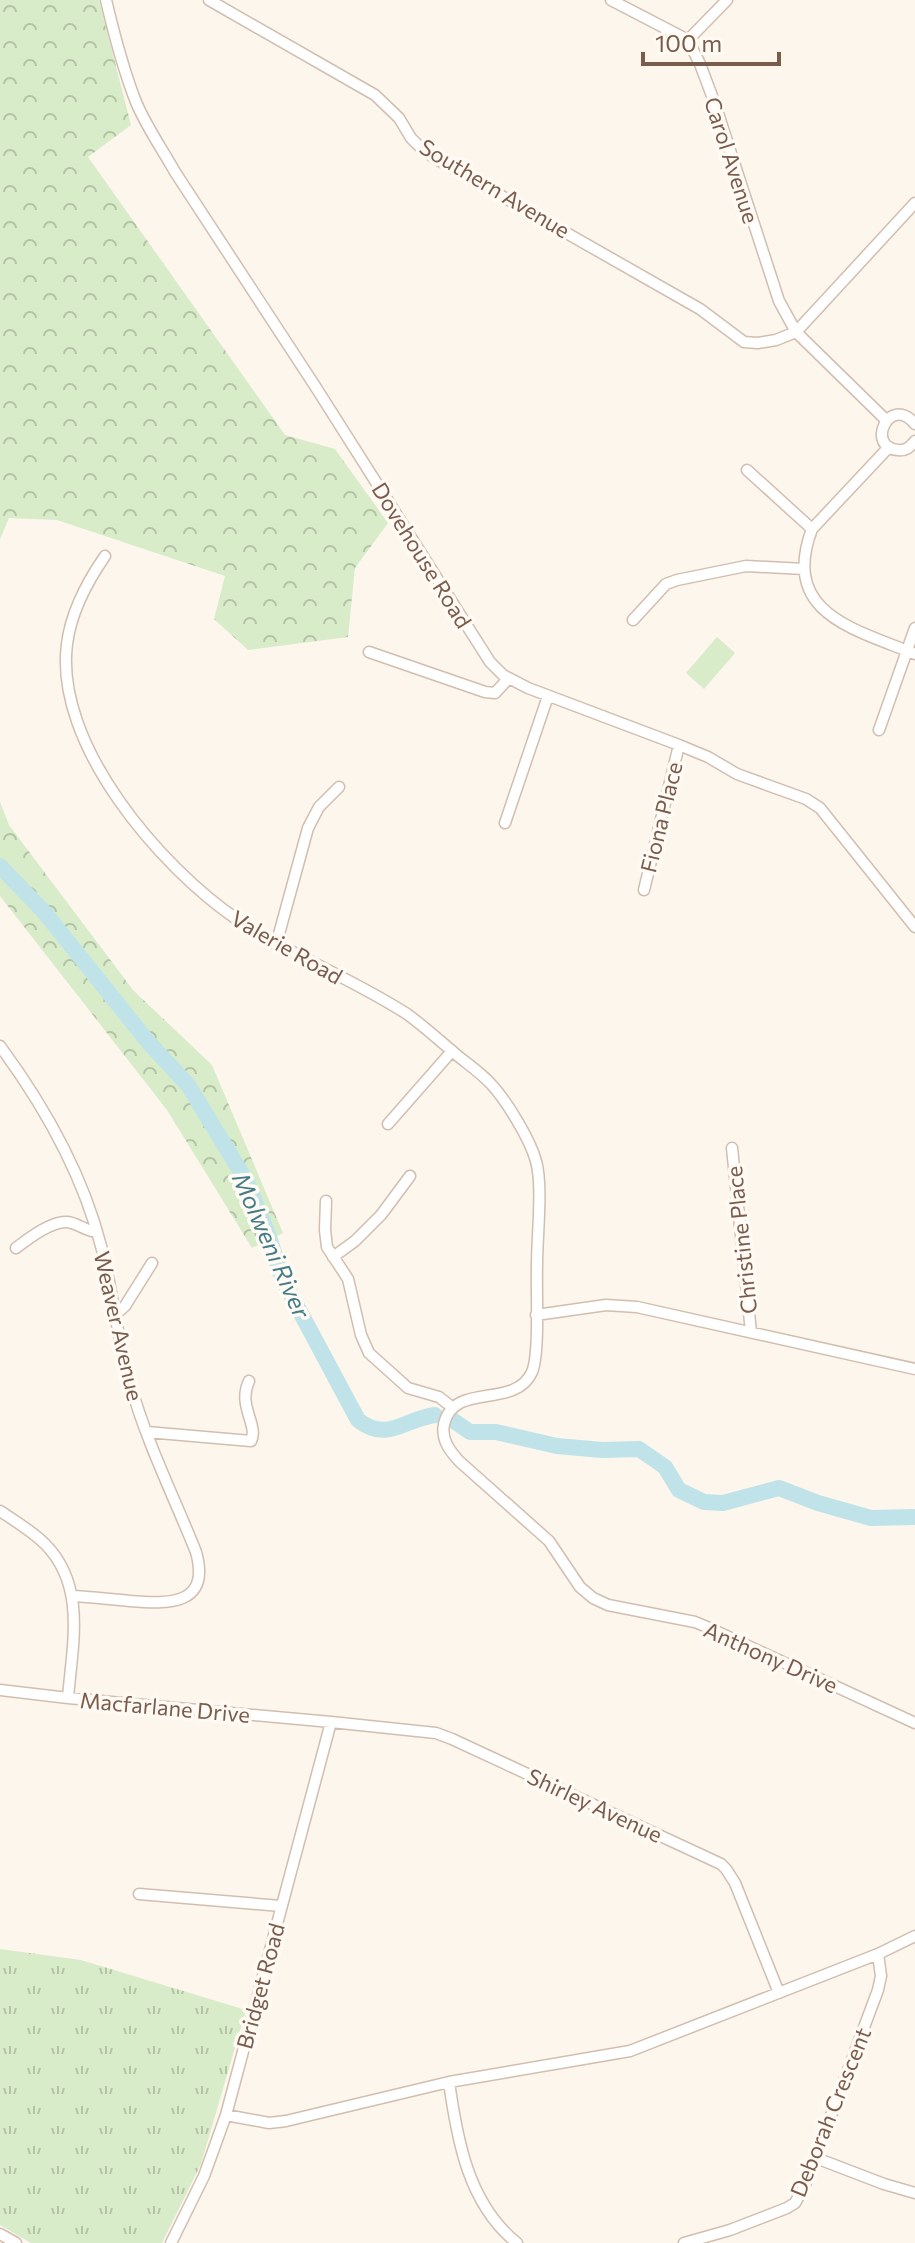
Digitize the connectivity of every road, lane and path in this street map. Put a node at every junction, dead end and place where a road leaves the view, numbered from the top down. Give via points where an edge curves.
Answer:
1 (106, 0) edge
2 (209, 0) edge
3 (611, 0) edge
4 (727, 0) edge
5 (688, 40) junction
6 (915, 203) edge
7 (796, 332) junction
8 (886, 420) junction
9 (914, 420) edge
10 (915, 441) edge
11 (889, 447) junction
12 (747, 470) dead end
13 (812, 529) junction
14 (105, 556) dead end
15 (804, 569) junction
16 (633, 620) dead end
17 (915, 628) edge
18 (369, 652) dead end
19 (911, 652) edge
20 (508, 679) junction
21 (548, 696) junction
22 (879, 730) dead end
23 (679, 745) junction
24 (339, 787) dead end
25 (505, 823) dead end
26 (644, 890) dead end
27 (915, 927) edge
28 (276, 945) junction
29 (0, 1046) edge
30 (452, 1051) junction
31 (388, 1124) dead end
32 (732, 1148) dead end
33 (410, 1176) dead end
34 (326, 1201) dead end
35 (97, 1232) junction
36 (16, 1248) dead end
37 (333, 1257) junction
38 (152, 1263) dead end
39 (116, 1314) junction
40 (536, 1315) junction
41 (751, 1332) junction
42 (915, 1369) edge
43 (249, 1381) dead end
44 (453, 1408) junction
45 (147, 1432) junction
46 (0, 1511) edge
47 (73, 1596) junction
48 (0, 1690) edge
49 (68, 1698) junction
50 (331, 1722) junction
51 (915, 1723) edge
52 (139, 1894) dead end
53 (281, 1906) junction
54 (915, 1936) edge
55 (878, 1954) junction
56 (779, 1993) junction
57 (449, 2082) junction
58 (226, 2115) junction
59 (816, 2158) junction
60 (915, 2193) edge
61 (0, 2234) edge
62 (16, 2243) edge
63 (171, 2243) edge
64 (517, 2243) edge
65 (684, 2243) edge

1 - 20 street, Dovehouse Road via 137,103 175,172 490,662
2 - 7 street, Southern Avenue via 375,95 433,157 700,309 744,342 776,340
3 - 5 street
4 - 5 street
5 - 7 street, Carol Avenue via 711,93 779,301
6 - 7 street
7 - 8 street, Carol Avenue
8 - 9 street via 902,415
8 - 11 street via 882,437
10 - 11 street via 901,450
11 - 13 street
12 - 13 street
13 - 15 street
14 - 28 street, Valerie Road via 77,607 67,641 66,678 76,722 115,793 160,852 212,901
15 - 16 street via 746,566 677,580 666,584
15 - 19 street via 817,604 831,617
17 - 19 street
18 - 20 street via 485,692 495,693
19 - 22 street
20 - 21 street, Dovehouse Road
21 - 23 street, Dovehouse Road
21 - 25 street
23 - 26 street, Fiona Place
23 - 27 street, Dovehouse Road via 820,808
24 - 28 street via 308,828
28 - 30 street, Valerie Road via 405,1013
29 - 35 street, Weaver Avenue via 60,1139
30 - 31 street
30 - 40 street, Valerie Road via 502,1097 536,1161
32 - 41 street, Christine Place
33 - 37 street via 381,1215
34 - 37 street via 326,1242
35 - 36 street via 64,1222
35 - 39 street, Weaver Avenue
37 - 44 street via 348,1279 369,1353 408,1388 439,1397
38 - 39 street
39 - 45 street, Weaver Avenue via 128,1378
40 - 41 street via 621,1305
40 - 44 street via 535,1361 526,1381
41 - 42 street
43 - 45 street via 244,1400 254,1434 251,1441
44 - 51 street, Anthony Drive via 444,1425 448,1448 549,1541 593,1598 695,1622
45 - 47 street, Weaver Avenue via 196,1552 197,1585 184,1598 166,1603
46 - 47 street via 46,1546 65,1572
47 - 49 street
48 - 49 street, Macfarlane Drive
49 - 50 street, Macfarlane Drive
50 - 53 street, Bridget Road
50 - 56 street, Shirley Avenue via 436,1733 721,1864 735,1883
52 - 53 street
53 - 58 street, Bridget Road
54 - 55 street
55 - 56 street
55 - 59 street, Deborah Crescent via 878,1990
56 - 57 street via 630,2051
57 - 58 street via 286,2121
57 - 64 street via 466,2167 495,2222
58 - 63 street, Bridget Road
59 - 60 street
59 - 65 street, Deborah Crescent via 791,2206
61 - 62 street

